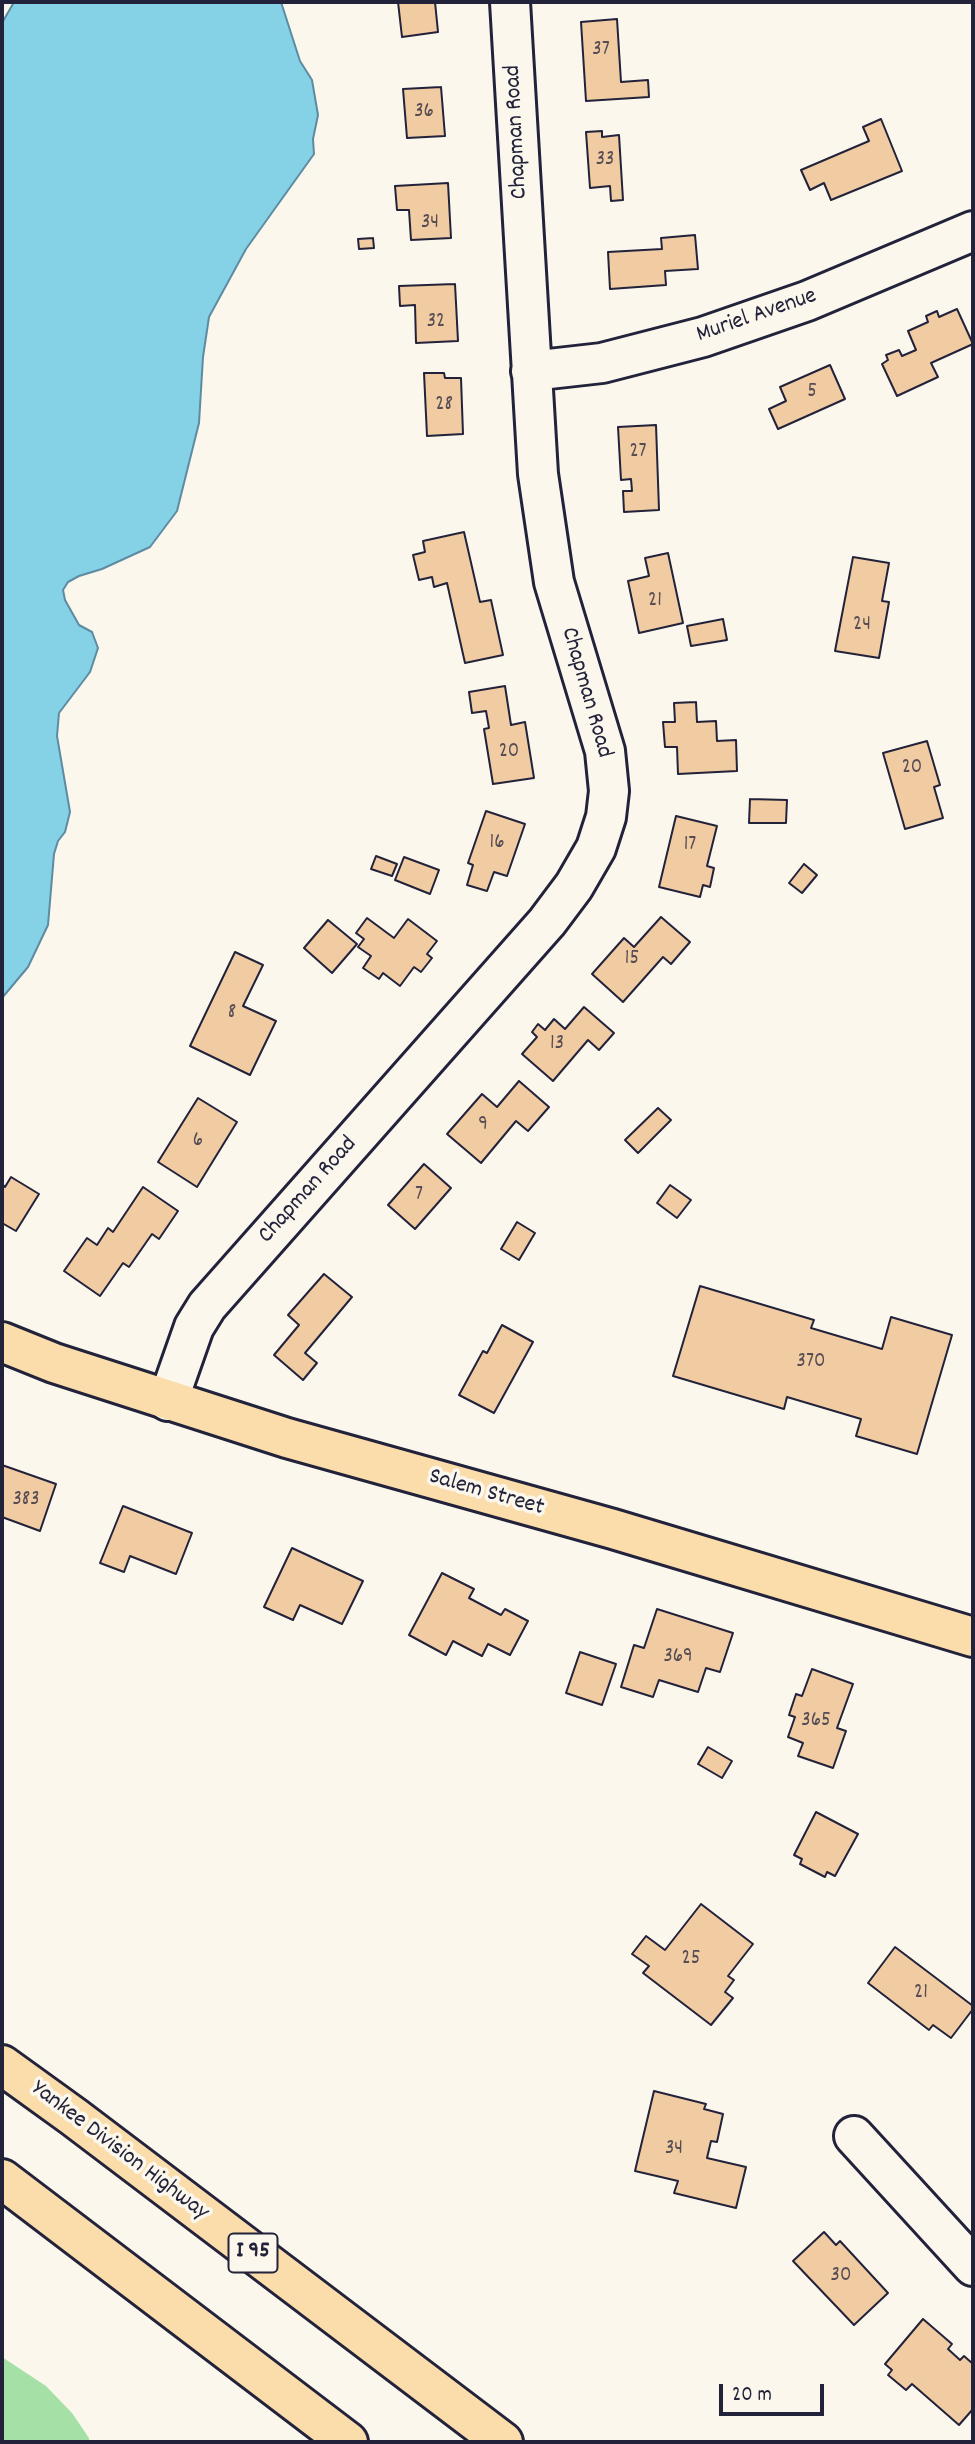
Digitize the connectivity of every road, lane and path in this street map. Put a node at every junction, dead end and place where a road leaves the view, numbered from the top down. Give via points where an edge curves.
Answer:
1 (510, 2) edge
2 (973, 231) edge
3 (531, 371) junction
4 (2, 1342) edge
5 (168, 1401) junction
6 (973, 1637) edge
7 (2, 2065) edge
8 (854, 2136) dead end
9 (2, 2179) edge
10 (973, 2266) edge
11 (348, 2442) edge
12 (503, 2442) edge

1 - 3 street, Chapman Road
2 - 3 street, Muriel Avenue via 807,301 703,337 602,363
3 - 5 street, Chapman Road via 550,559 607,764 608,804 598,840 574,887 547,922 207,1306 194,1327
4 - 5 main road, Salem Street
5 - 6 main road, Salem Street
7 - 12 main road, Yankee Division Highway / I 95
8 - 10 street
9 - 11 main road

